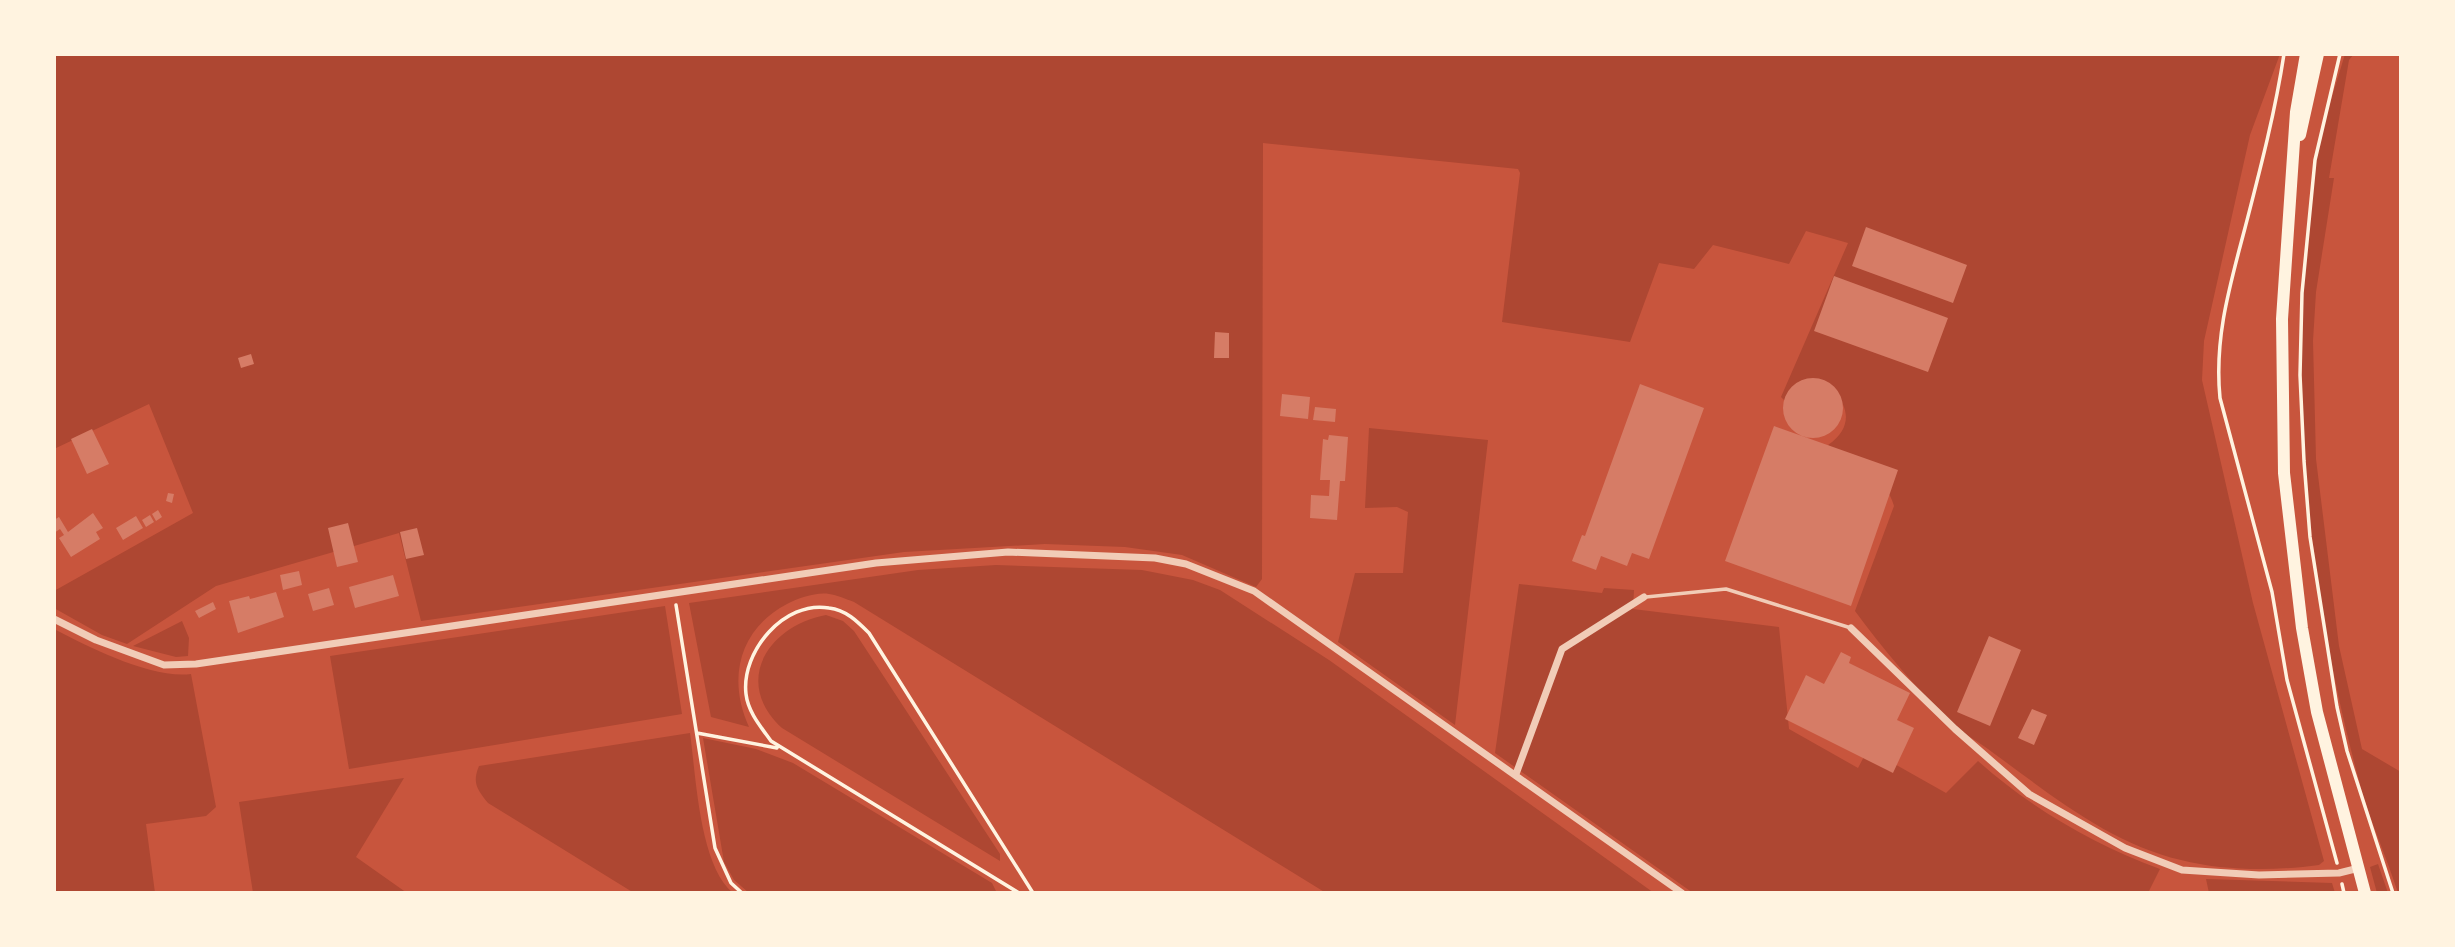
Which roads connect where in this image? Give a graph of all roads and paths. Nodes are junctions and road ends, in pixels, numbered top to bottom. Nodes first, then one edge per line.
1 (2306, 54) edge
2 (2318, 54) edge
3 (2340, 54) edge
4 (2294, 159) junction
5 (674, 593) junction
6 (1644, 597) joint
7 (54, 619) edge
8 (1851, 628) joint
9 (697, 733) junction
10 (780, 748) junction
11 (1516, 774) junction
12 (2359, 868) junction
13 (742, 893) edge
14 (1019, 893) edge
15 (1033, 893) edge
16 (1682, 893) edge
17 (2365, 893) edge
18 (2393, 893) edge

1 - 4 main road
2 - 4 main road
3 - 18 path
4 - 12 main road
5 - 7 street
5 - 9 path
5 - 11 street
6 - 8 lane
6 - 11 street
8 - 12 street
9 - 10 path
9 - 13 path
10 - 14 path
10 - 15 path
11 - 16 street
12 - 17 main road

